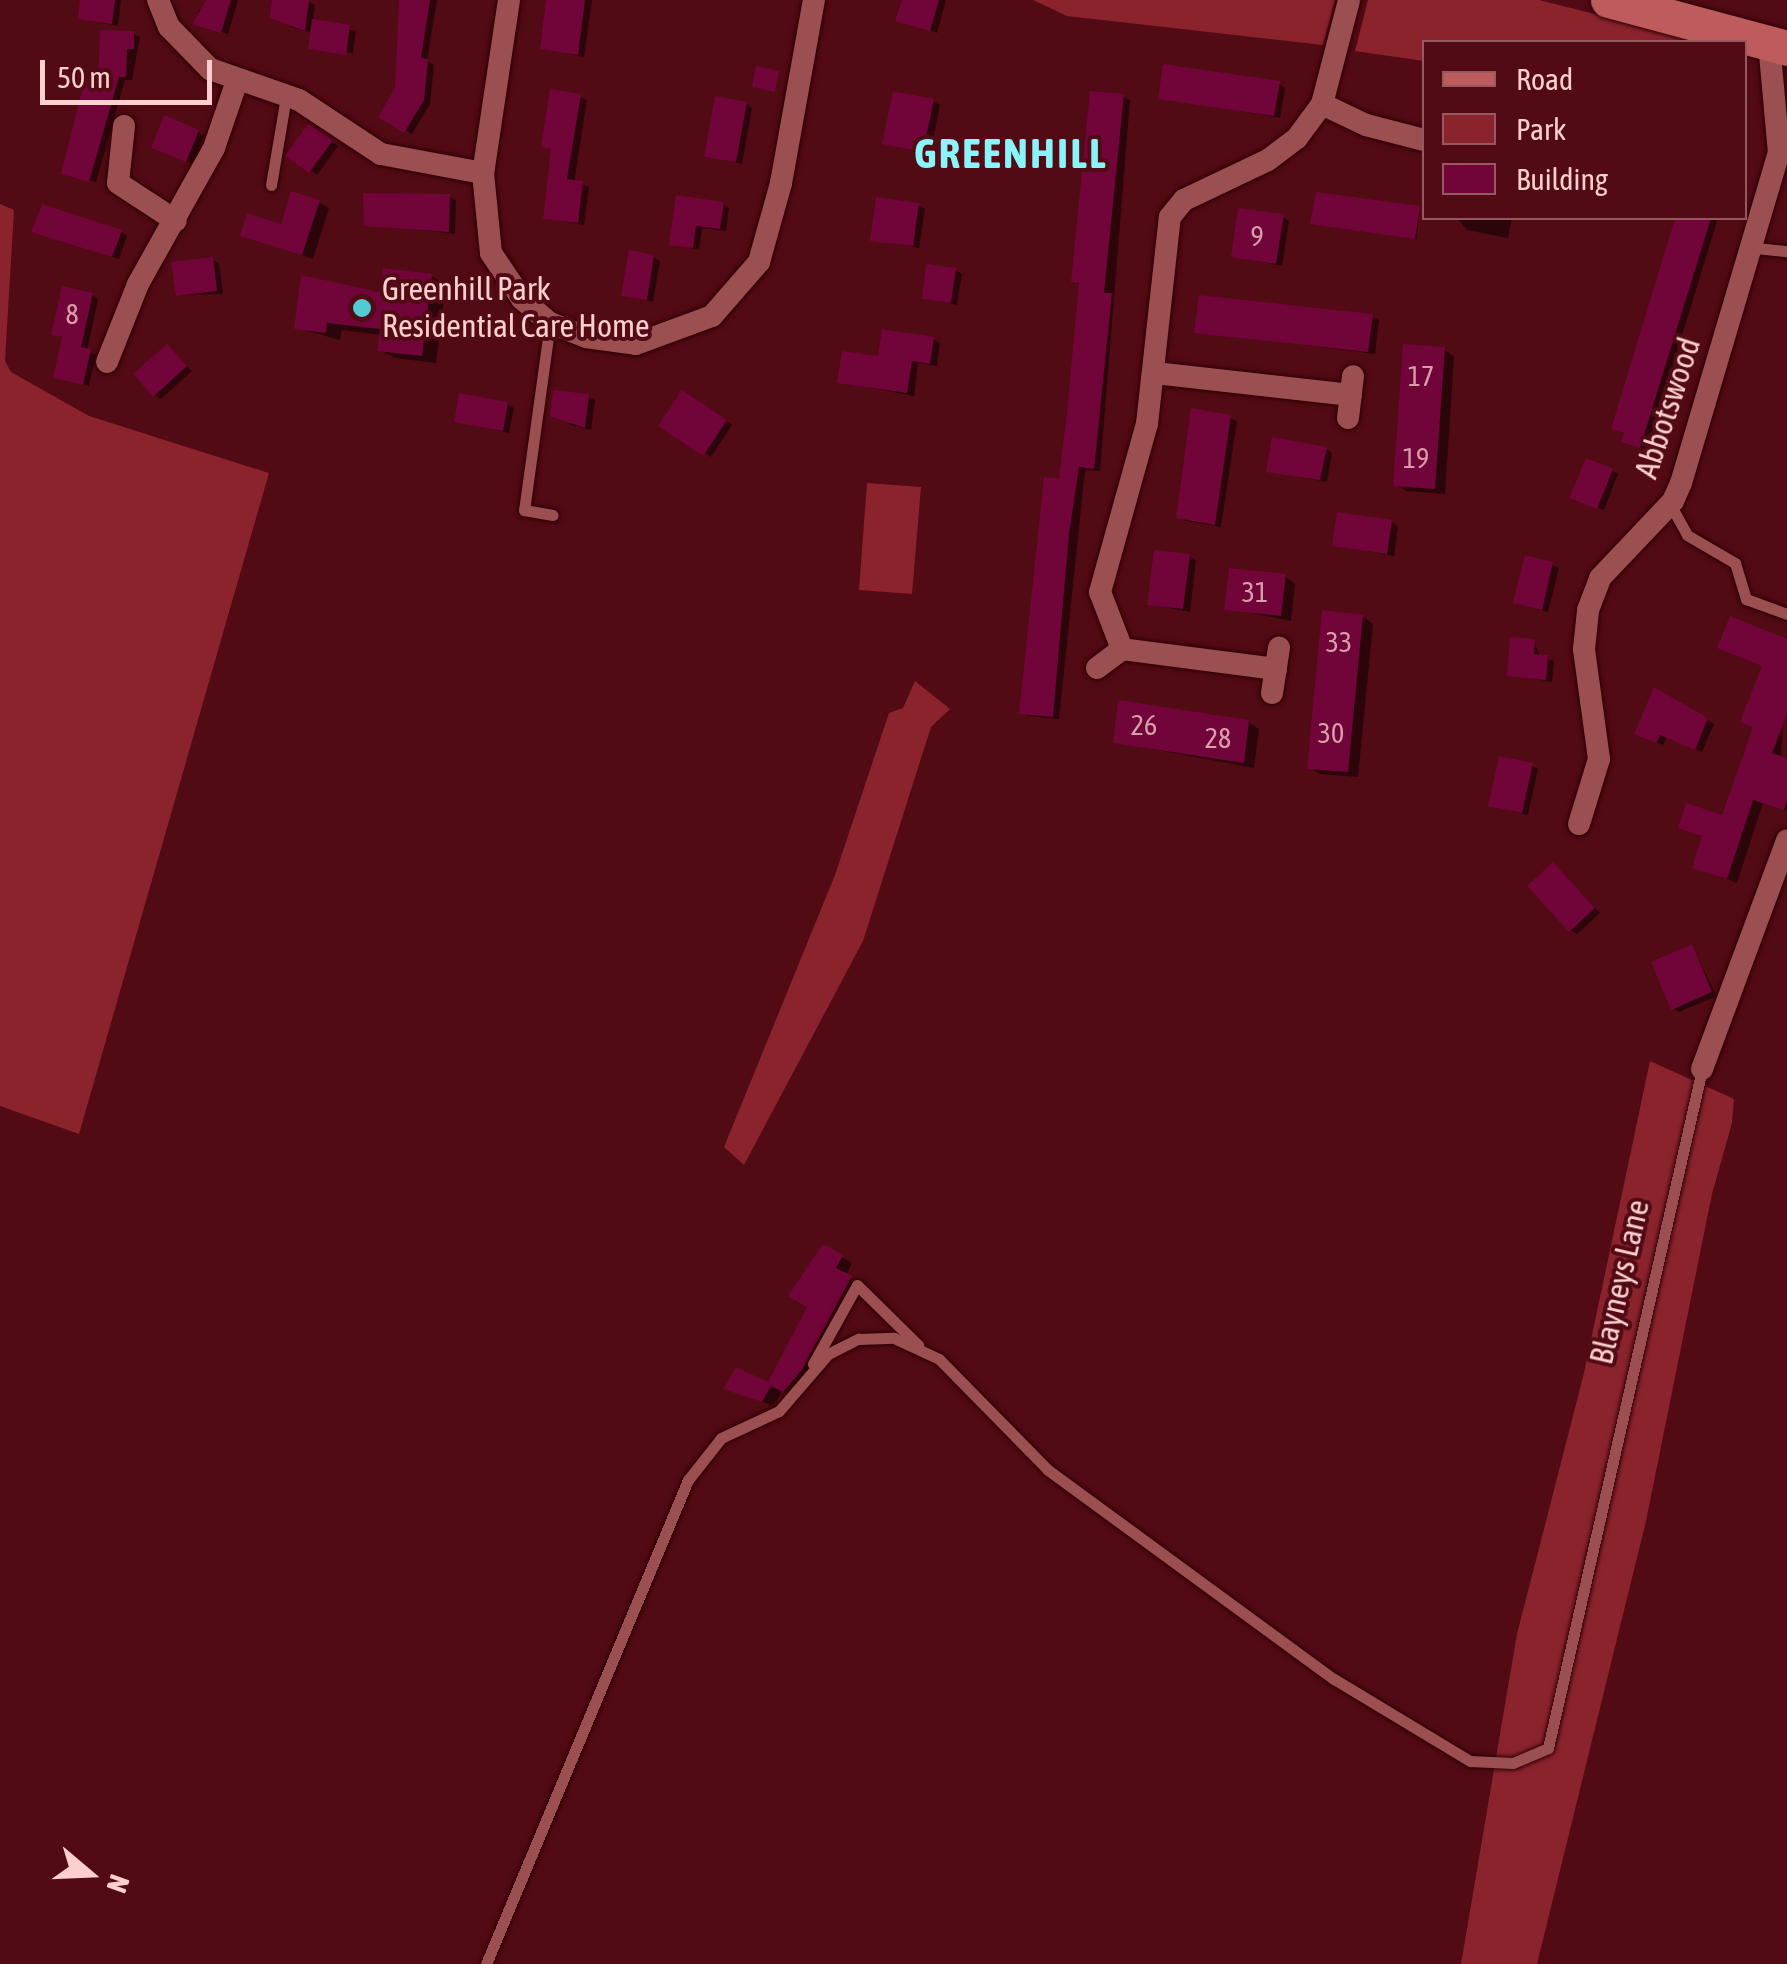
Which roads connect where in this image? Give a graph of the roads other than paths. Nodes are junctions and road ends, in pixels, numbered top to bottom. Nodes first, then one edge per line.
1 (158, 0) edge
2 (509, 0) edge
3 (814, 0) edge
4 (1349, 0) edge
5 (1611, 0) edge
6 (1778, 46) edge
7 (237, 81) junction
8 (286, 96) junction
9 (1322, 104) junction
10 (124, 126) dead end
11 (1422, 139) edge
12 (482, 174) junction
13 (270, 185) dead end
14 (176, 222) junction
15 (1756, 248) junction
16 (1787, 251) edge
17 (550, 323) junction
18 (107, 362) dead end
19 (1155, 373) junction
20 (1351, 396) dead end
21 (1670, 504) junction
22 (553, 515) dead end
23 (1787, 614) edge
24 (1122, 649) junction
25 (1097, 668) dead end
26 (1276, 670) dead end
27 (1579, 824) dead end
28 (1787, 840) edge
29 (1702, 1069) joint
30 (924, 1352) junction
31 (798, 1391) junction
32 (486, 1964) edge

1 - 7 street
2 - 12 street
3 - 17 street
4 - 9 street
5 - 6 main road
6 - 15 street, Abbotswood
7 - 8 street
7 - 14 street
8 - 12 street
8 - 13 lane
9 - 11 street
9 - 19 street
10 - 14 street
12 - 17 street
14 - 18 street
15 - 16 lane
15 - 21 street, Abbotswood
17 - 22 lane
19 - 20 street
19 - 24 street
21 - 23 lane
21 - 27 street, Abbotswood
24 - 25 street
24 - 26 street
28 - 29 street, Blayneys Lane
29 - 30 lane, Blayneys Lane
30 - 31 lane
30 - 31 lane
31 - 32 lane

